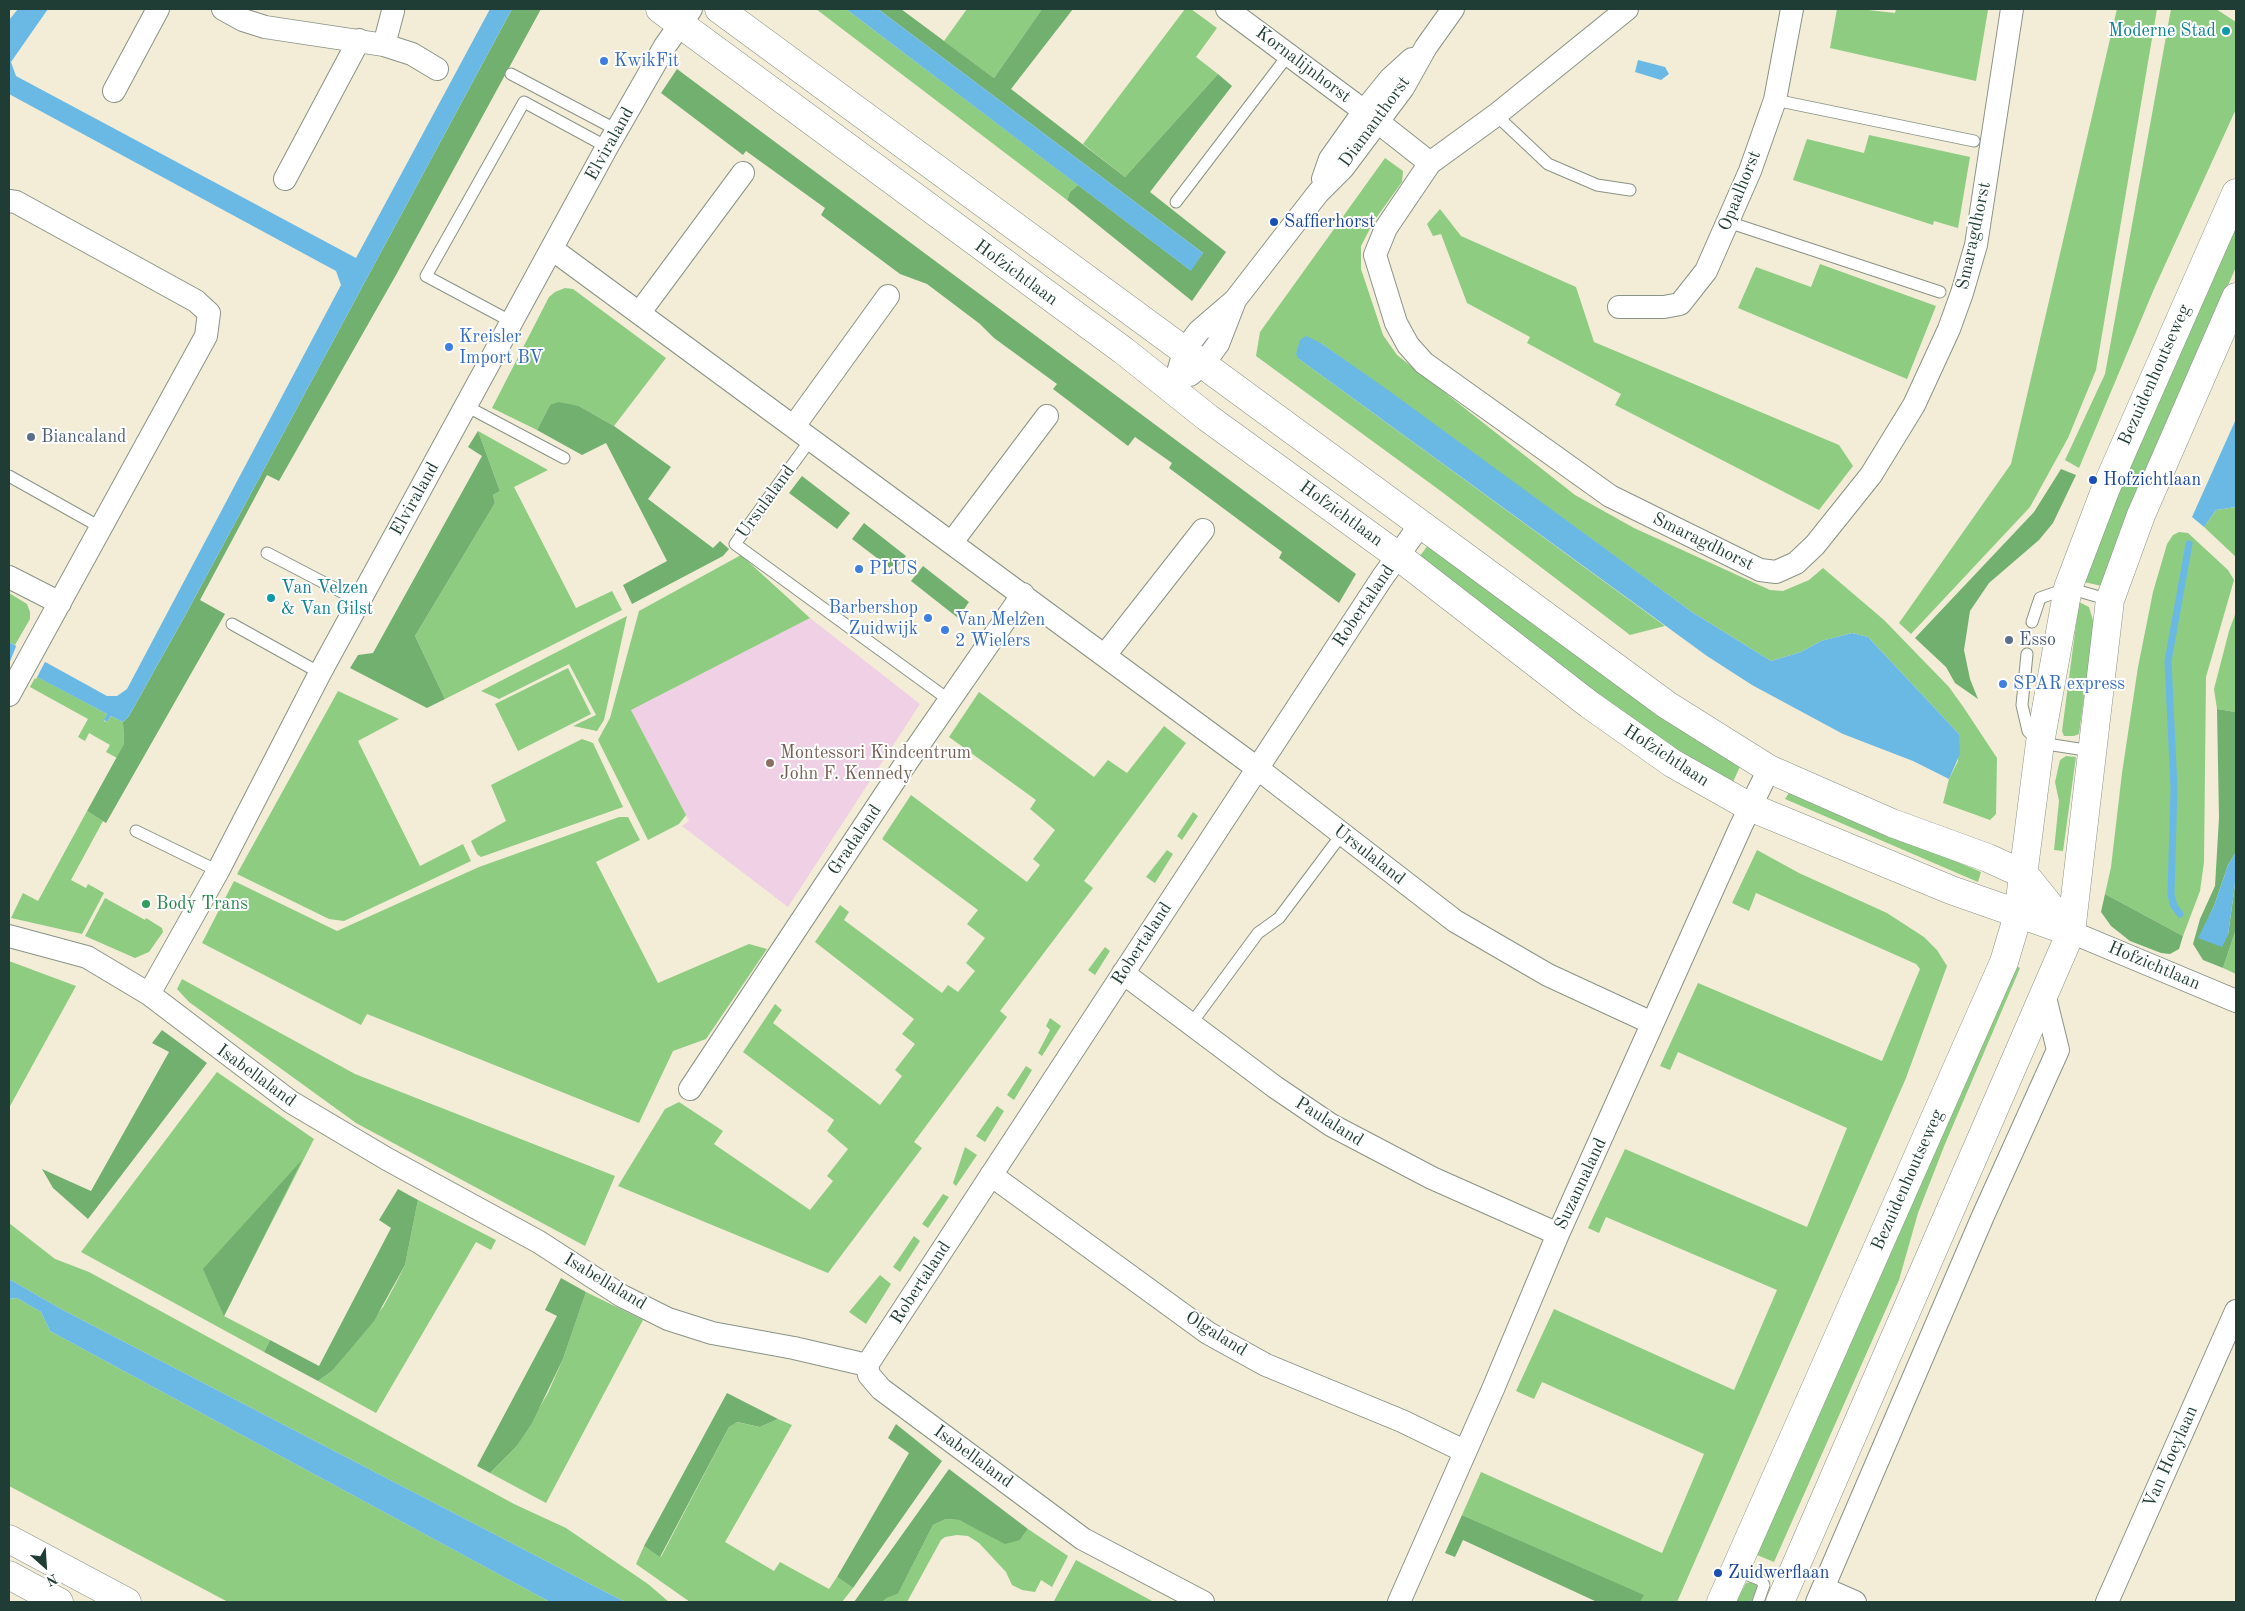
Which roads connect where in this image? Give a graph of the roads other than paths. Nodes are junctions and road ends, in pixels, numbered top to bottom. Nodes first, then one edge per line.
1 (158, 9) edge
2 (223, 9) edge
3 (719, 9) edge
4 (1227, 9) edge
5 (1454, 9) edge
6 (1627, 9) edge
7 (1792, 9) edge
8 (2012, 9) edge
9 (393, 11) dead end
10 (677, 14) edge
11 (359, 40) junction
12 (384, 45) junction
13 (1289, 54) junction
14 (437, 68) dead end
15 (511, 74) dead end
16 (114, 91) dead end
17 (1775, 100) junction
18 (1496, 115) junction
19 (1371, 116) junction
20 (612, 139) junction
21 (1974, 141) dead end
22 (1430, 163) junction
23 (743, 173) dead end
24 (285, 179) dead end
25 (1630, 190) dead end
26 (2236, 193) edge
27 (9, 201) edge
28 (1176, 202) dead end
29 (1728, 222) junction
30 (552, 248) junction
31 (1940, 292) dead end
32 (888, 296) dead end
33 (2236, 297) edge
34 (1619, 307) dead end
35 (640, 312) junction
36 (512, 322) junction
37 (1195, 356) junction
38 (1173, 389) junction
39 (466, 406) junction
40 (1047, 416) dead end
41 (802, 432) junction
42 (564, 458) dead end
43 (9, 476) edge
44 (1420, 525) junction
45 (100, 527) junction
46 (1203, 530) dead end
47 (952, 542) junction
48 (267, 553) dead end
49 (1398, 556) junction
50 (9, 577) edge
51 (2068, 588) junction
52 (1023, 594) junction
53 (2110, 600) junction
54 (359, 602) junction
55 (60, 603) junction
56 (2032, 622) dead end
57 (232, 624) dead end
58 (2027, 654) dead end
59 (1104, 655) junction
60 (320, 673) junction
61 (13, 687) edge
62 (949, 700) junction
63 (2040, 743) junction
64 (2093, 752) junction
65 (1257, 768) junction
66 (1769, 769) junction
67 (1750, 807) junction
68 (136, 831) dead end
69 (1342, 834) junction
70 (218, 871) junction
71 (2024, 875) junction
72 (2018, 915) junction
73 (2071, 932) junction
74 (9, 936) edge
75 (1123, 973) junction
76 (148, 994) junction
77 (2044, 994) junction
78 (2236, 1001) edge
79 (1652, 1022) junction
80 (1191, 1024) junction
81 (690, 1089) dead end
82 (991, 1175) junction
83 (1558, 1234) junction
84 (2236, 1311) edge
85 (867, 1365) junction
86 (1464, 1451) junction
87 (9, 1540) edge
88 (1735, 1570) junction
89 (9, 1575) edge
90 (1820, 1595) edge
91 (59, 1602) edge
92 (127, 1602) edge
93 (1203, 1602) edge
94 (1399, 1602) edge
95 (1721, 1602) edge
96 (1758, 1602) edge
97 (1780, 1602) edge
98 (1855, 1602) edge
99 (2107, 1602) edge

1 - 16 street
2 - 11 street
3 - 37 main road, Hofzichtlaan
4 - 13 street, Kornalijnhorst
5 - 19 street, Diamanthorst
6 - 18 street
7 - 17 street, Opaalhorst
8 - 22 street, Smaragdhorst
9 - 12 street
10 - 20 street, Elviraland
10 - 38 main road, Hofzichtlaan
11 - 12 street
11 - 24 street
12 - 14 street
13 - 19 street, Kornalijnhorst
13 - 28 lane
15 - 20 lane
17 - 21 lane
17 - 29 street, Opaalhorst
18 - 22 street
18 - 25 lane
19 - 22 street
19 - 37 street, Diamanthorst
20 - 30 street, Elviraland
20 - 36 lane
23 - 35 street
26 - 51 main road, Bezuidenhoutseweg
27 - 45 street
29 - 31 lane
29 - 34 street, Opaalhorst
30 - 35 street, Ursulaland
30 - 36 street, Elviraland
32 - 41 street, Ursulaland
33 - 53 main road
35 - 41 street, Ursulaland
36 - 39 street, Elviraland
37 - 38 street, Diamanthorst
37 - 44 main road, Hofzichtlaan
38 - 49 main road, Hofzichtlaan
39 - 42 lane
39 - 54 street, Elviraland
40 - 47 street
41 - 47 street, Ursulaland
41 - 62 lane, Ursulaland
43 - 45 lane
44 - 49 street, Robertaland
44 - 66 main road, Hofzichtlaan
45 - 55 street
46 - 59 street
47 - 52 street, Ursulaland
48 - 54 lane
49 - 65 street, Robertaland
49 - 67 main road, Hofzichtlaan
50 - 55 street
51 - 53 lane
51 - 56 lane
51 - 63 main road, Bezuidenhoutseweg
52 - 59 street, Ursulaland
52 - 62 street, Gradaland
53 - 64 main road
54 - 60 street, Elviraland
55 - 61 street
57 - 60 lane
58 - 63 lane
59 - 65 street, Ursulaland
60 - 70 street, Elviraland
62 - 81 street, Gradaland
63 - 64 lane
63 - 71 main road, Bezuidenhoutseweg
64 - 73 main road
65 - 69 street, Ursulaland
65 - 75 street, Robertaland
66 - 67 street, Suzannaland
66 - 71 main road, Hofzichtlaan
67 - 72 main road, Hofzichtlaan
67 - 79 street, Suzannaland
68 - 70 lane
69 - 79 street, Ursulaland
69 - 80 lane
70 - 76 street, Elviraland
71 - 72 main road, Bezuidenhoutseweg
71 - 73 main road, Hofzichtlaan
72 - 73 main road, Hofzichtlaan
72 - 88 main road, Bezuidenhoutseweg
73 - 77 main road
73 - 78 street, Hofzichtlaan
74 - 76 street, Isabellaland
75 - 80 street, Paulaland
75 - 82 street, Robertaland
76 - 85 street, Isabellaland
77 - 90 street
77 - 97 main road
79 - 83 street, Suzannaland
80 - 83 street, Paulaland
82 - 85 street, Robertaland
82 - 86 street, Olgaland
83 - 86 street, Suzannaland
84 - 99 street, Van Hoeylaan
85 - 93 street, Isabellaland
86 - 94 street, Suzannaland
87 - 92 main road
88 - 95 main road, Bezuidenhoutseweg
88 - 96 lane
89 - 91 main road
90 - 98 street

